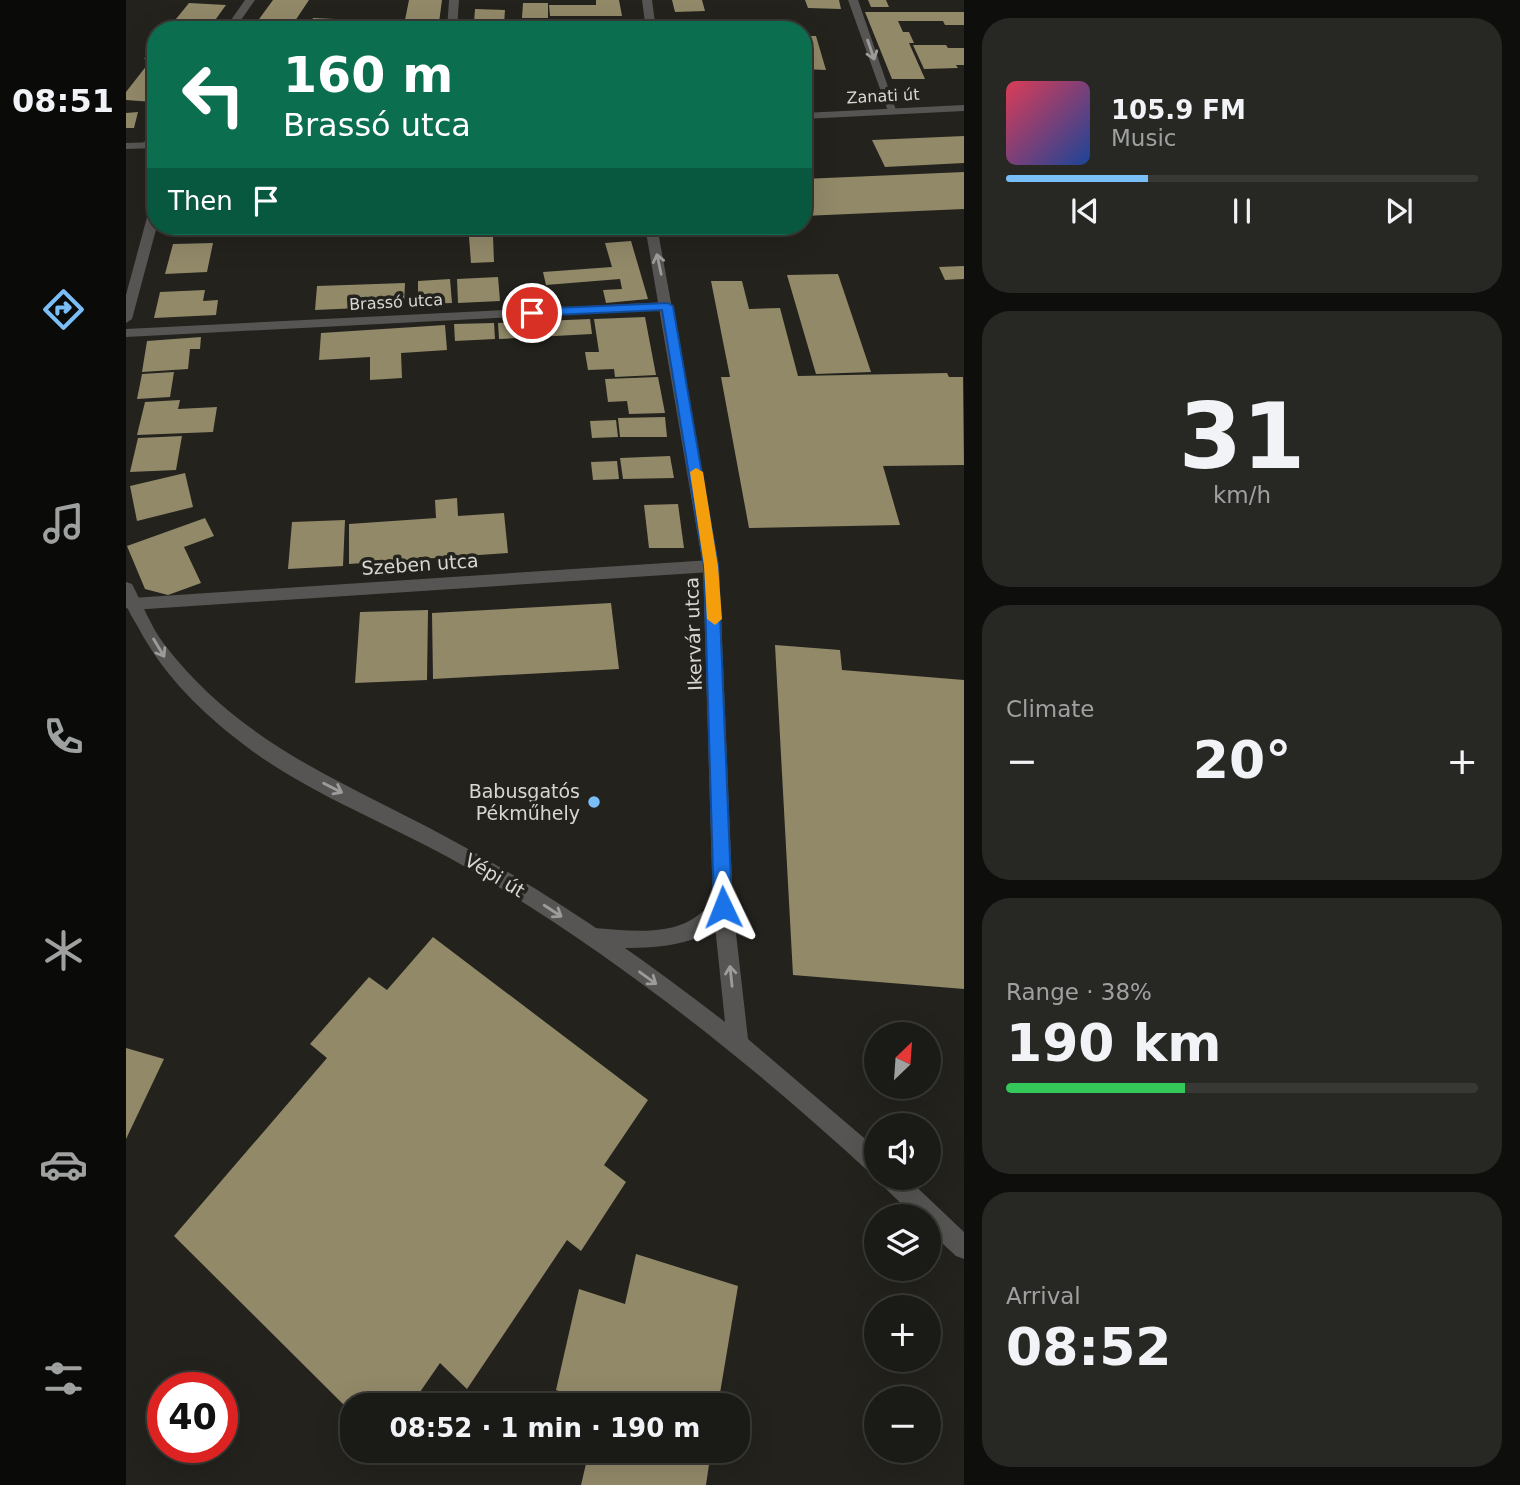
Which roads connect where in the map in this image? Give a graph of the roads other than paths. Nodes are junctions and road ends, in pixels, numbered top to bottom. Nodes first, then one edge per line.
1 (250, 0) edge
2 (454, 0) edge
3 (647, 0) edge
4 (853, 0) edge
5 (235, 21) edge
6 (453, 21) edge
7 (650, 21) edge
8 (964, 108) edge
9 (893, 111) junction
10 (812, 116) edge
11 (147, 145) edge
12 (126, 146) edge
13 (148, 235) edge
14 (653, 235) edge
15 (668, 306) junction
16 (126, 319) edge
17 (126, 333) edge
18 (711, 566) junction
19 (129, 596) edge
20 (723, 907) junction
21 (593, 937) junction
22 (738, 1044) junction
23 (864, 1153) edge
24 (904, 1190) edge
25 (964, 1248) edge

1 - 5 street
2 - 6 street
3 - 7 street
4 -> 9 street
8 - 9 street, Zanati út
9 - 10 street, Zanati út
11 - 12 street
13 - 16 street
15 -> 14 street, Ikervár utca
15 - 17 street, Brassó utca
15 - 18 street, Ikervár utca
18 - 19 street, Szeben utca
18 - 20 street, Ikervár utca
19 -> 21 street, Vépi út
20 - 21 street
22 -> 20 street, Ikervár utca
21 -> 22 street, Vépi út
22 - 23 street, Vépi út
24 - 25 street

